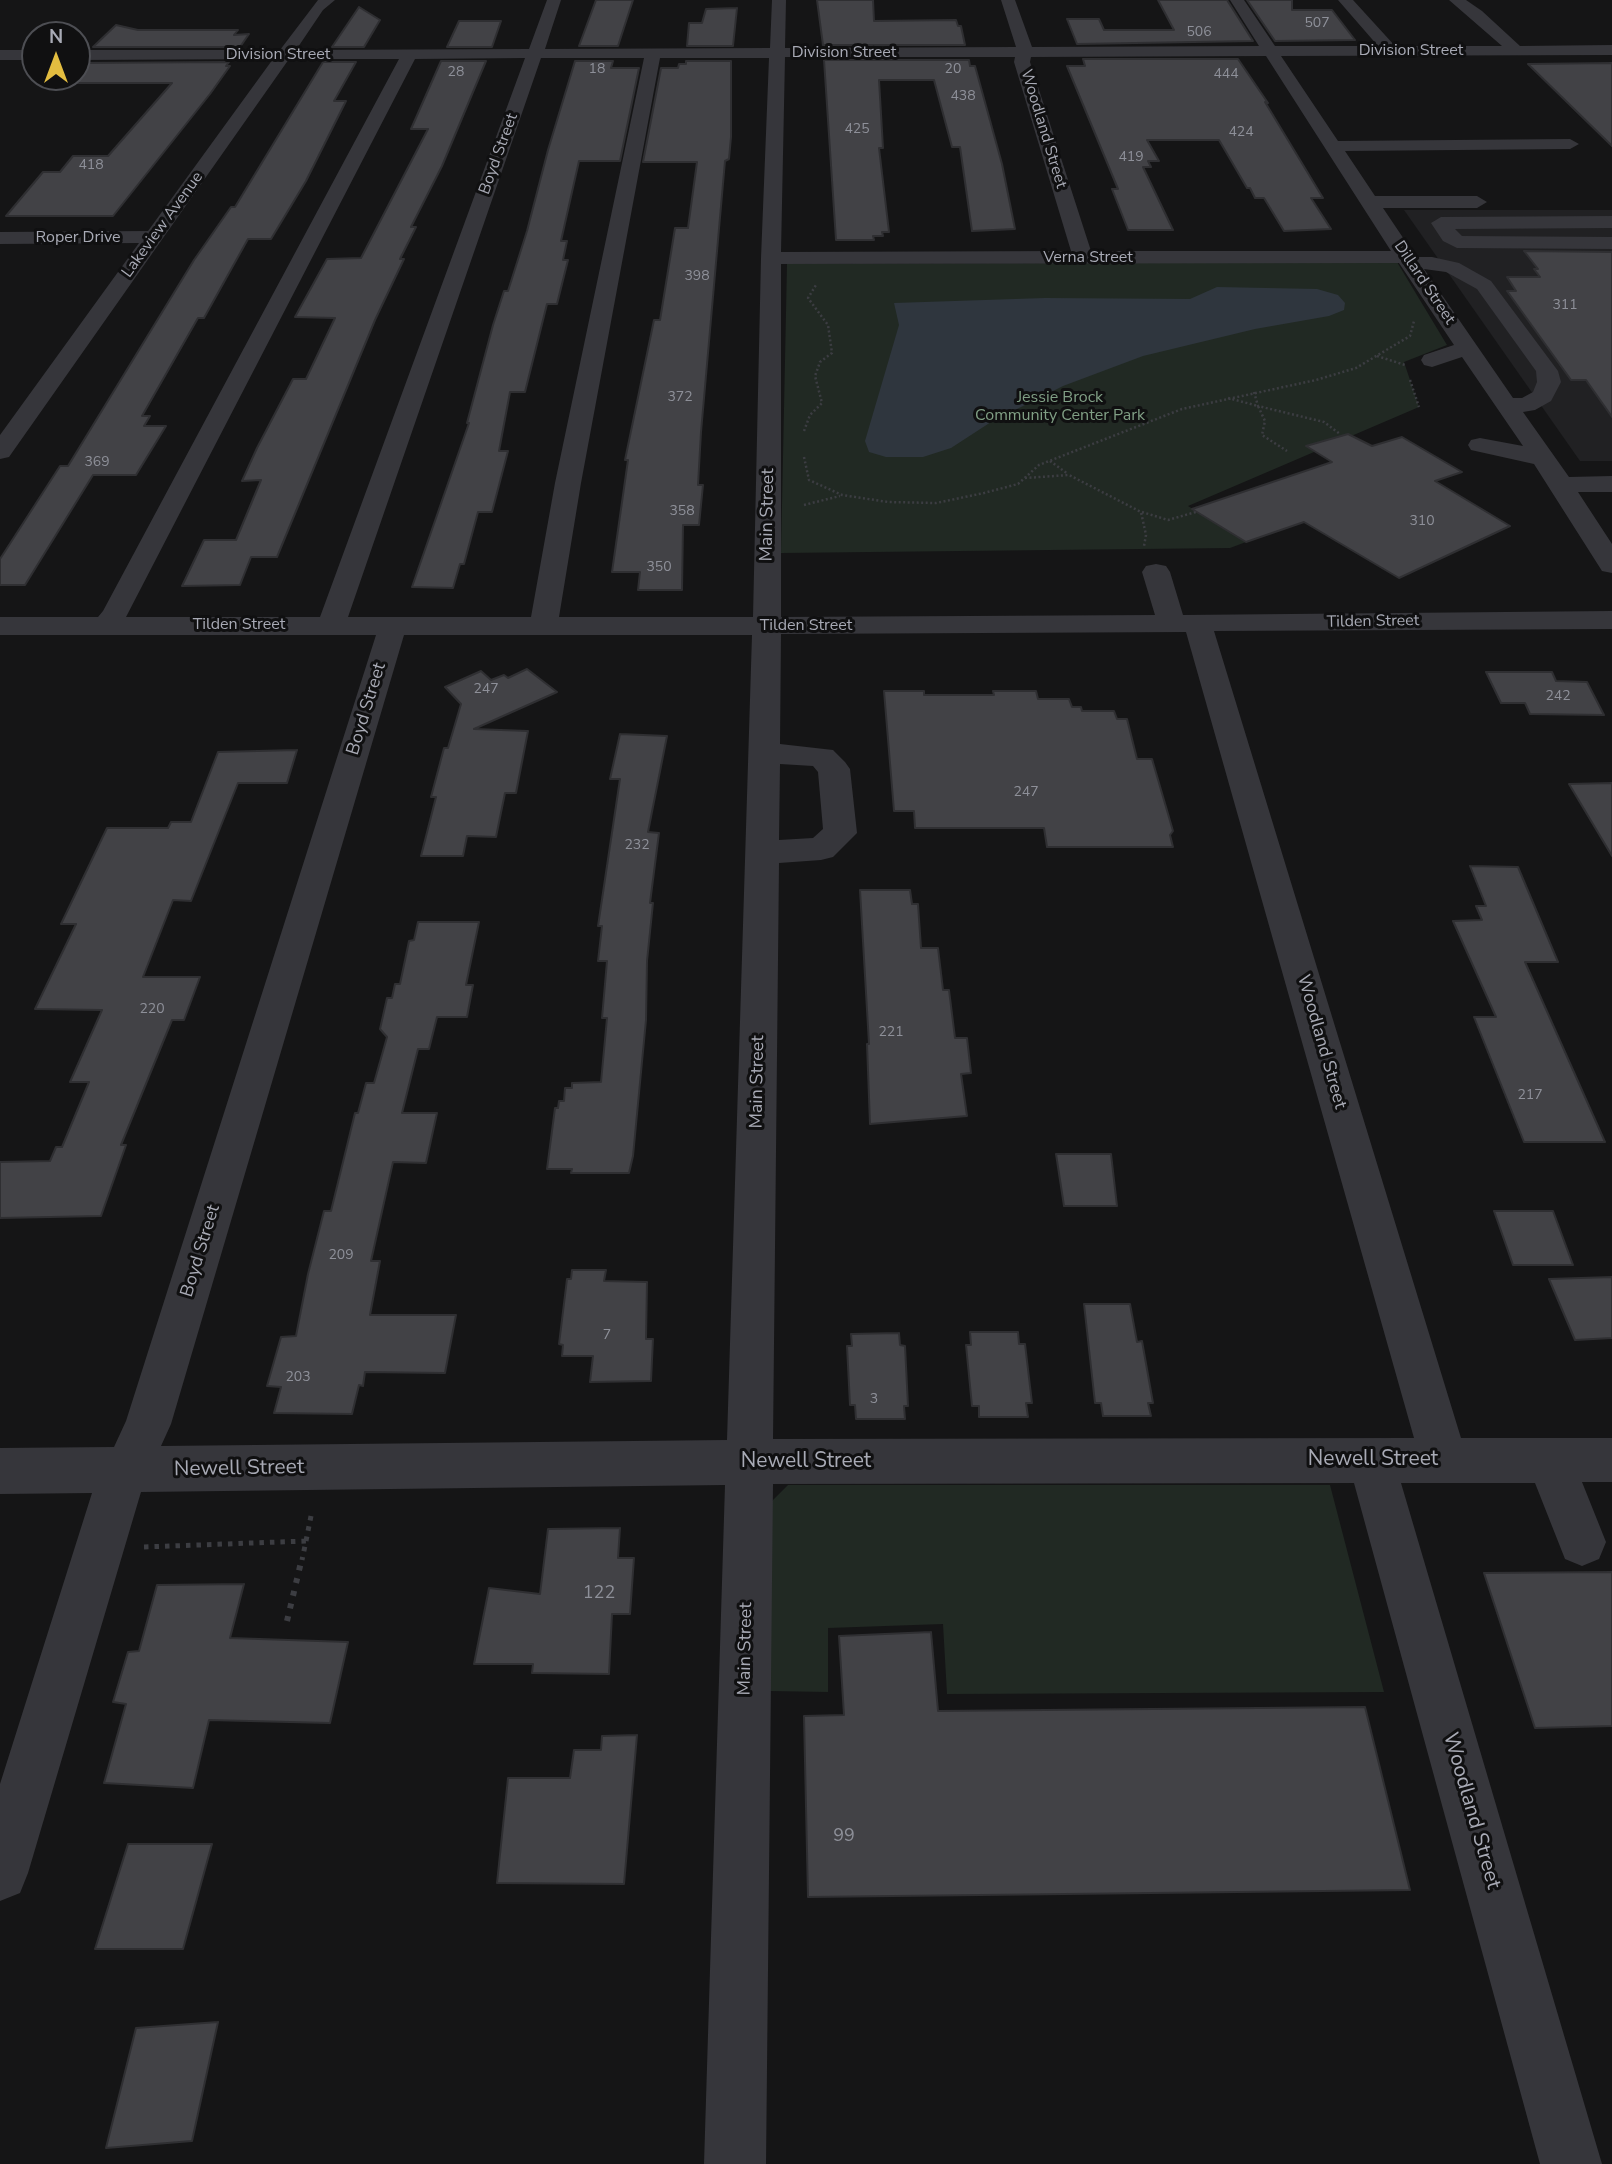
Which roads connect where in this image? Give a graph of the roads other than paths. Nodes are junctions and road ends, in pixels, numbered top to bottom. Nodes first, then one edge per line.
1 (554, 0) edge
2 (779, 0) edge
3 (1009, 0) edge
4 (1237, 0) edge
5 (1345, 0) edge
6 (1455, 0) edge
7 (318, 2) edge
8 (1516, 50) junction
9 (1612, 50) edge
10 (1272, 51) junction
11 (1391, 51) junction
12 (1023, 52) junction
13 (536, 53) junction
14 (653, 53) junction
15 (779, 53) junction
16 (409, 54) junction
17 (0, 55) edge
18 (21, 55) edge
19 (91, 55) edge
20 (285, 55) junction
21 (1570, 144) dead end
22 (1334, 146) junction
23 (1370, 202) junction
24 (1493, 202) dead end
25 (1612, 222) edge
26 (155, 237) junction
27 (0, 238) edge
28 (1612, 243) edge
29 (771, 258) junction
30 (1083, 258) junction
31 (1408, 260) junction
32 (1468, 348) junction
33 (1432, 360) dead end
34 (1507, 405) junction
35 (1480, 445) dead end
36 (0, 452) edge
37 (1542, 458) junction
38 (1612, 484) edge
39 (1566, 492) junction
40 (1612, 498) edge
41 (1150, 561) road end
42 (1612, 565) edge
43 (1612, 620) edge
44 (1185, 624) junction
45 (331, 625) junction
46 (393, 625) junction
47 (544, 625) junction
48 (0, 626) edge
49 (106, 626) junction
50 (767, 626) junction
51 (765, 753) junction
52 (763, 852) junction
53 (1371, 1459) junction
54 (1444, 1460) junction
55 (1550, 1460) junction
56 (1612, 1460) edge
57 (750, 1462) junction
58 (0, 1471) edge
59 (126, 1471) junction
60 (1582, 1542) dead end
61 (0, 1873) edge
62 (735, 2164) edge
63 (1571, 2164) edge

1 - 13 street, Boyd Street
2 - 15 street, Main Street
3 - 12 street, Woodland Street
4 - 10 street, Dillard Street
5 - 11 street
6 - 8 street
7 - 20 street, Lakeview Avenue
8 - 9 street, Division Street
8 - 11 street, Division Street
10 - 11 street, Division Street
10 - 12 street, Division Street
10 - 22 street, Dillard Street
12 - 15 street, Division Street
12 - 30 street, Woodland Street
13 - 14 street, Division Street
13 - 16 street, Division Street
13 - 45 street, Boyd Street
14 - 15 street, Division Street
14 - 47 street
15 - 29 street, Main Street
16 - 20 street, Division Street
16 - 49 street
17 - 18 street
19 - 20 street, Division Street
20 - 26 street, Lakeview Avenue
21 - 22 street
22 - 23 street, Dillard Street
23 - 24 street
23 - 31 street, Dillard Street
25 - 28 street
26 - 27 street, Roper Drive
26 - 36 street, Lakeview Avenue
29 - 30 street, Verna Street
29 - 50 street, Main Street
30 - 31 street, Verna Street
31 - 32 street, Dillard Street
31 - 34 street, Verna Street
32 - 33 street
32 - 34 street, Dillard Street
34 - 37 street, Dillard Street
35 - 37 street
37 - 39 street, Dillard Street
38 - 39 street
39 - 40 street
39 - 42 street, Dillard Street
41 - 44 street, Woodland Street
43 - 44 street, Tilden Street
44 - 50 street, Tilden Street
44 - 54 street, Woodland Street
45 - 46 street, Tilden Street
45 - 49 street, Tilden Street
46 - 47 street, Tilden Street
46 - 59 street, Boyd Street
47 - 50 street, Tilden Street
48 - 49 street, Tilden Street
50 - 51 street, Main Street
51 - 52 street, Main Street
51 - 52 street
52 - 57 street, Main Street
53 - 54 street, Newell Street
53 - 57 street, Newell Street
53 - 63 street, Woodland Street
54 - 55 street, Newell Street
55 - 56 street, Newell Street
55 - 60 street
57 - 59 street, Newell Street
57 - 62 street, Main Street
58 - 59 street, Newell Street
59 - 61 street, Boyd Street

